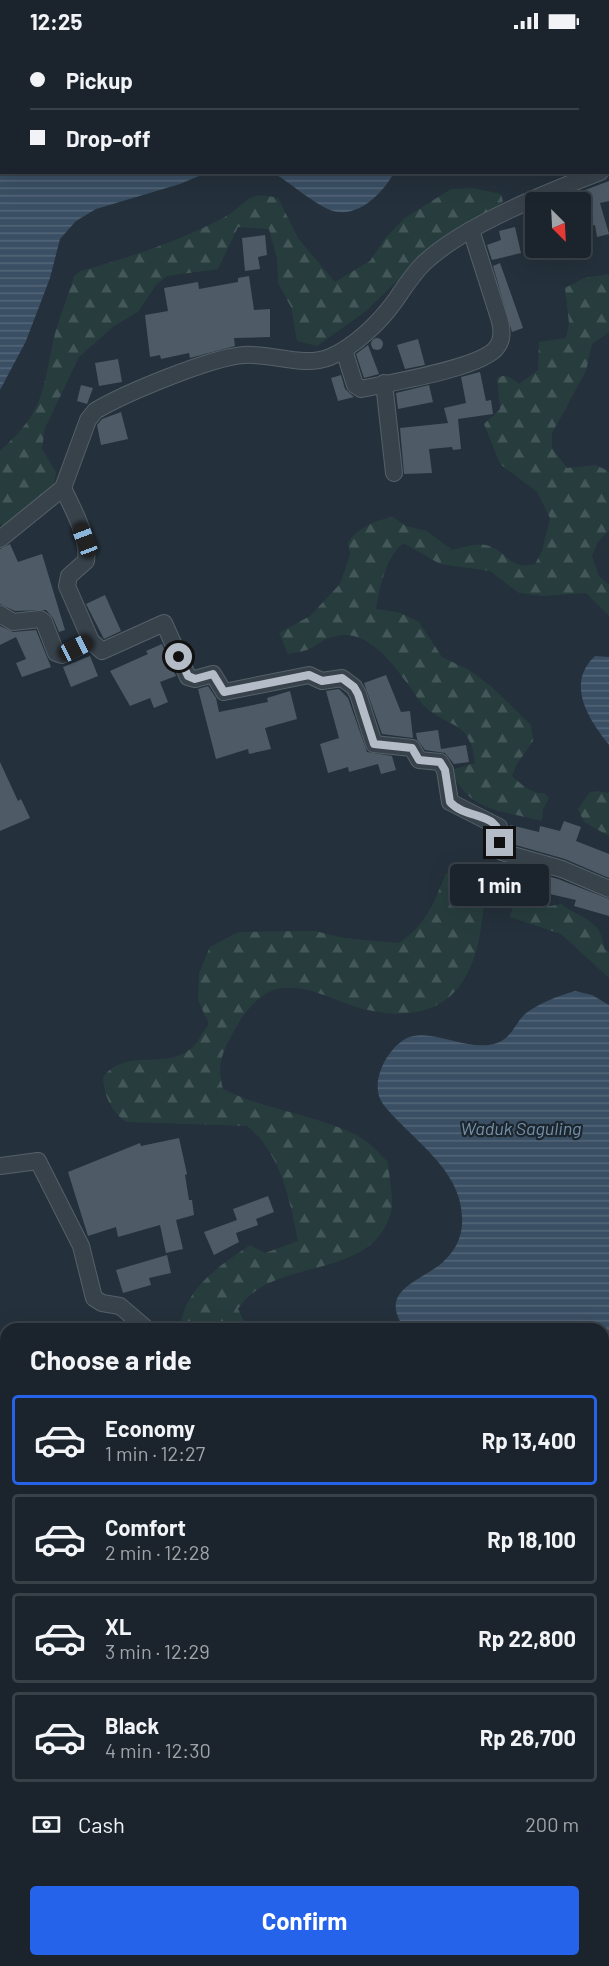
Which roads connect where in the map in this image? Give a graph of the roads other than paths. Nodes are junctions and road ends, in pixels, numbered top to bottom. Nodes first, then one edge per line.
1 (595, 174) edge
2 (471, 230) junction
3 (344, 350) junction
4 (384, 383) junction
5 (394, 473) dead end
6 (63, 488) junction
7 (0, 539) edge
8 (0, 614) edge
9 (91, 641) junction
10 (609, 889) edge
11 (0, 1166) edge
12 (140, 1323) edge

1 - 2 street
2 - 3 street
2 - 4 street
3 - 4 street
3 - 6 street
4 - 5 street
6 - 7 street
6 - 9 street
8 - 9 street
9 - 10 street
11 - 12 street

